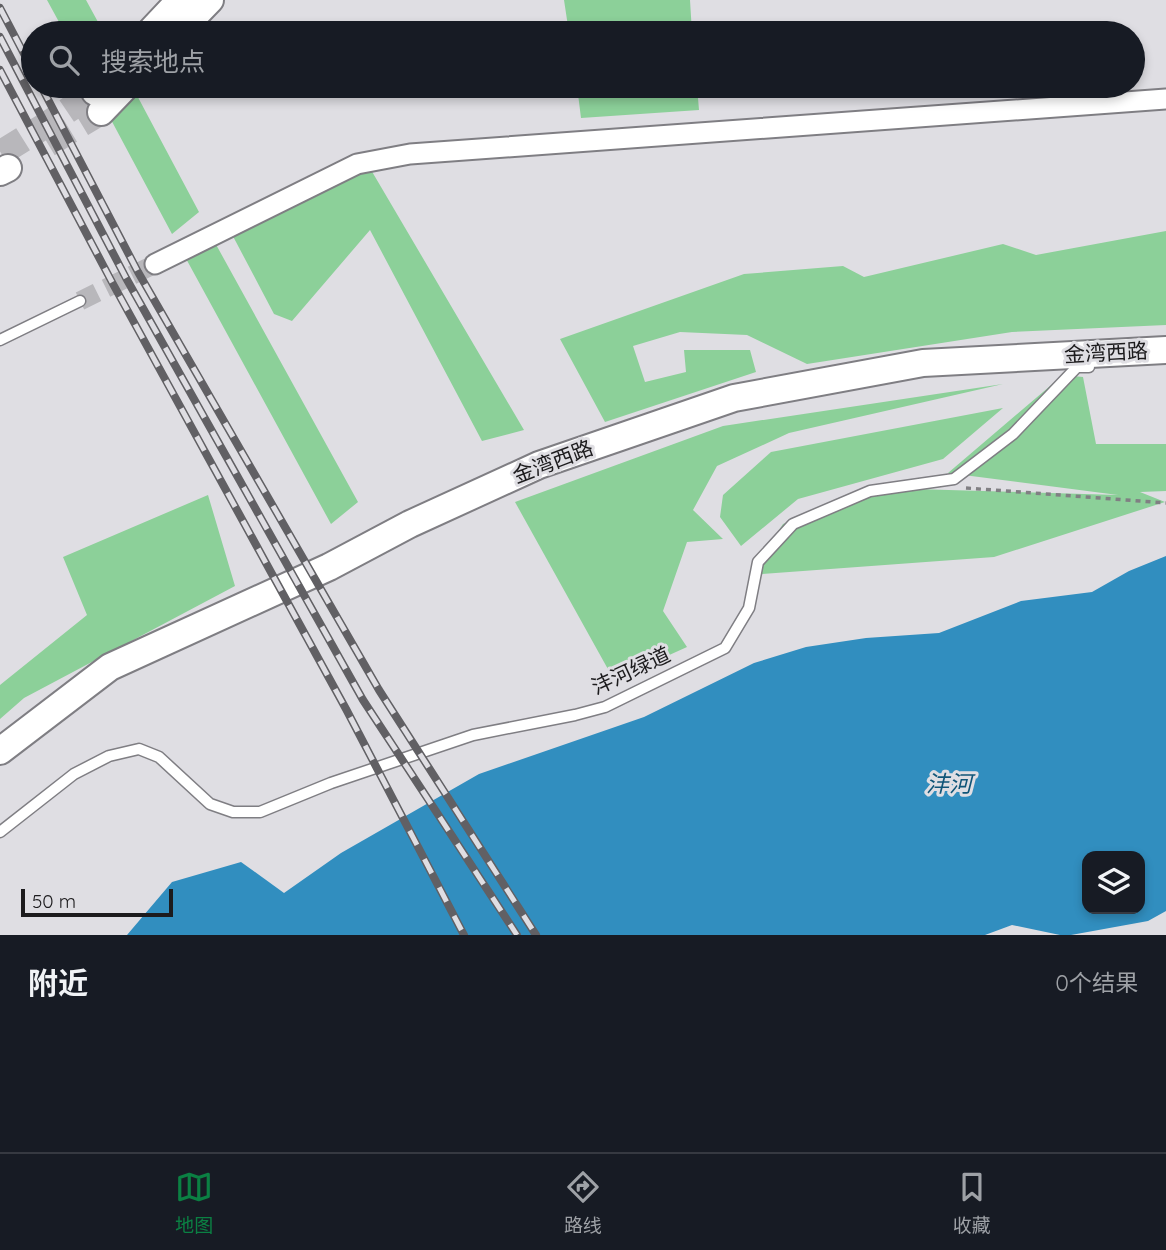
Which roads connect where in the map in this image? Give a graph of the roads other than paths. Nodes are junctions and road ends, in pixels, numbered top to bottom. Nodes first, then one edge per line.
1 (180, 0) edge
2 (210, 0) edge
3 (160, 21) edge
4 (190, 21) edge
5 (1166, 99) edge
6 (155, 264) tunnel mouth
7 (80, 301) tunnel mouth
8 (0, 340) edge
9 (1166, 350) edge
10 (1102, 366) dead end
11 (0, 751) edge
12 (0, 832) edge

1 - 3 street
2 - 4 street
5 - 6 street
7 - 8 lane
9 - 11 street, 金湾西路
10 - 12 lane, 沣河绿道

